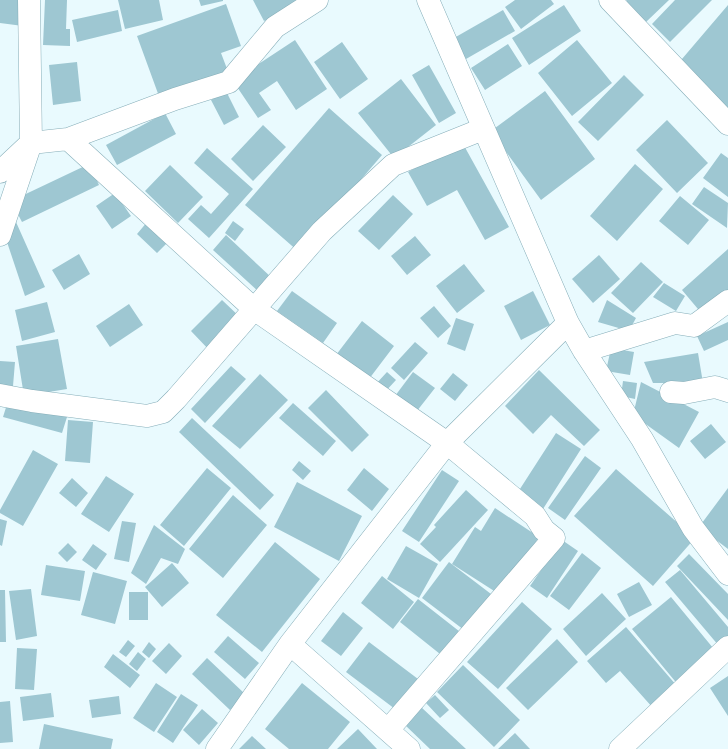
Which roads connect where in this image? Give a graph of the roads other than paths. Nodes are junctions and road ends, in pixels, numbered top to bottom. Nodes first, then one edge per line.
1 (29, 0) edge
2 (317, 0) edge
3 (428, 0) edge
4 (610, 0) edge
5 (728, 124) edge
6 (483, 129) junction
7 (68, 139) junction
8 (31, 143) junction
9 (0, 172) edge
10 (0, 235) edge
11 (728, 301) edge
12 (254, 309) junction
13 (568, 323) junction
14 (584, 351) junction
15 (728, 391) edge
16 (671, 392) dead end
17 (0, 394) edge
18 (447, 443) junction
19 (728, 574) edge
20 (290, 644) junction
21 (728, 647) edge
22 (388, 730) junction
23 (217, 749) edge
24 (409, 749) edge
25 (620, 749) edge

1 - 8 street
2 - 7 street
3 - 6 street
4 - 5 street
6 - 12 street
6 - 13 street
7 - 8 street
7 - 12 street
8 - 9 street
8 - 10 street
11 - 14 street
12 - 17 street
12 - 18 street
13 - 14 street
13 - 18 street
14 - 19 street
15 - 16 street
18 - 20 street
18 - 22 street
20 - 22 street
20 - 23 street
21 - 25 street
22 - 24 street

